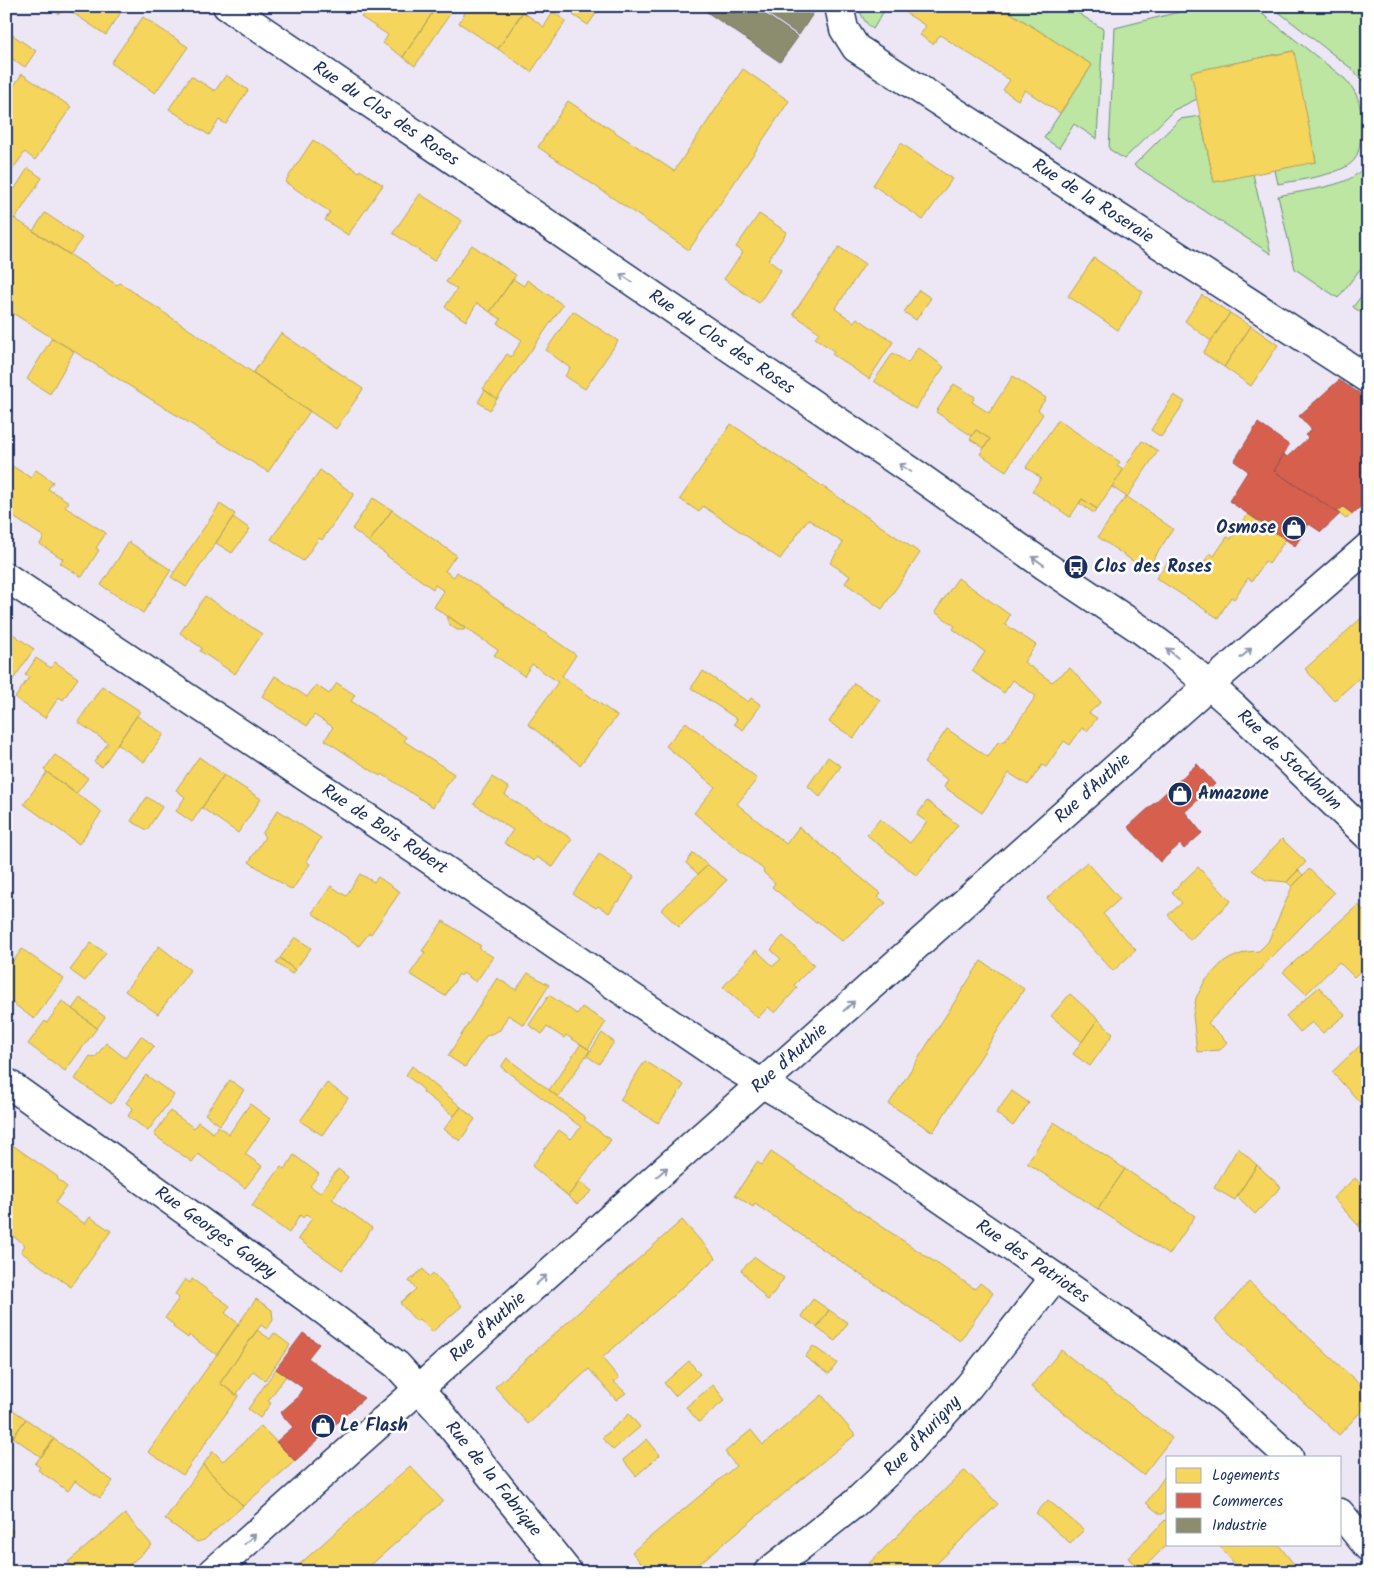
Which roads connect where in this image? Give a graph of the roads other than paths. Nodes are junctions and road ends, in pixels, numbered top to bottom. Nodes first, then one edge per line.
1 (226, 6) edge
2 (839, 6) edge
3 (1368, 379) edge
4 (1368, 547) edge
5 (6, 577) edge
6 (1209, 685) junction
7 (1368, 836) edge
8 (6, 1082) edge
9 (762, 1083) junction
10 (1055, 1277) junction
11 (419, 1388) junction
12 (1288, 1456) edge
13 (1342, 1515) edge
14 (1368, 1547) edge
15 (213, 1572) edge
16 (568, 1572) edge
17 (768, 1572) edge

6 -> 1 street, Rue du Clos des Roses
2 - 3 street, Rue de la Roseraie
6 -> 4 street, Rue d'Authie
5 - 9 street, Rue de Bois Robert
6 - 7 street, Rue de Stockholm
9 -> 6 street, Rue d'Authie
8 - 11 street, Rue Georges Goupy
9 - 10 street, Rue des Patriotes
11 -> 9 street, Rue d'Authie
10 - 12 street, Rue des Patriotes
10 - 17 street, Rue d'Aurigny
15 -> 11 street, Rue d'Authie
11 - 16 street, Rue de la Fabrique
13 - 14 street

